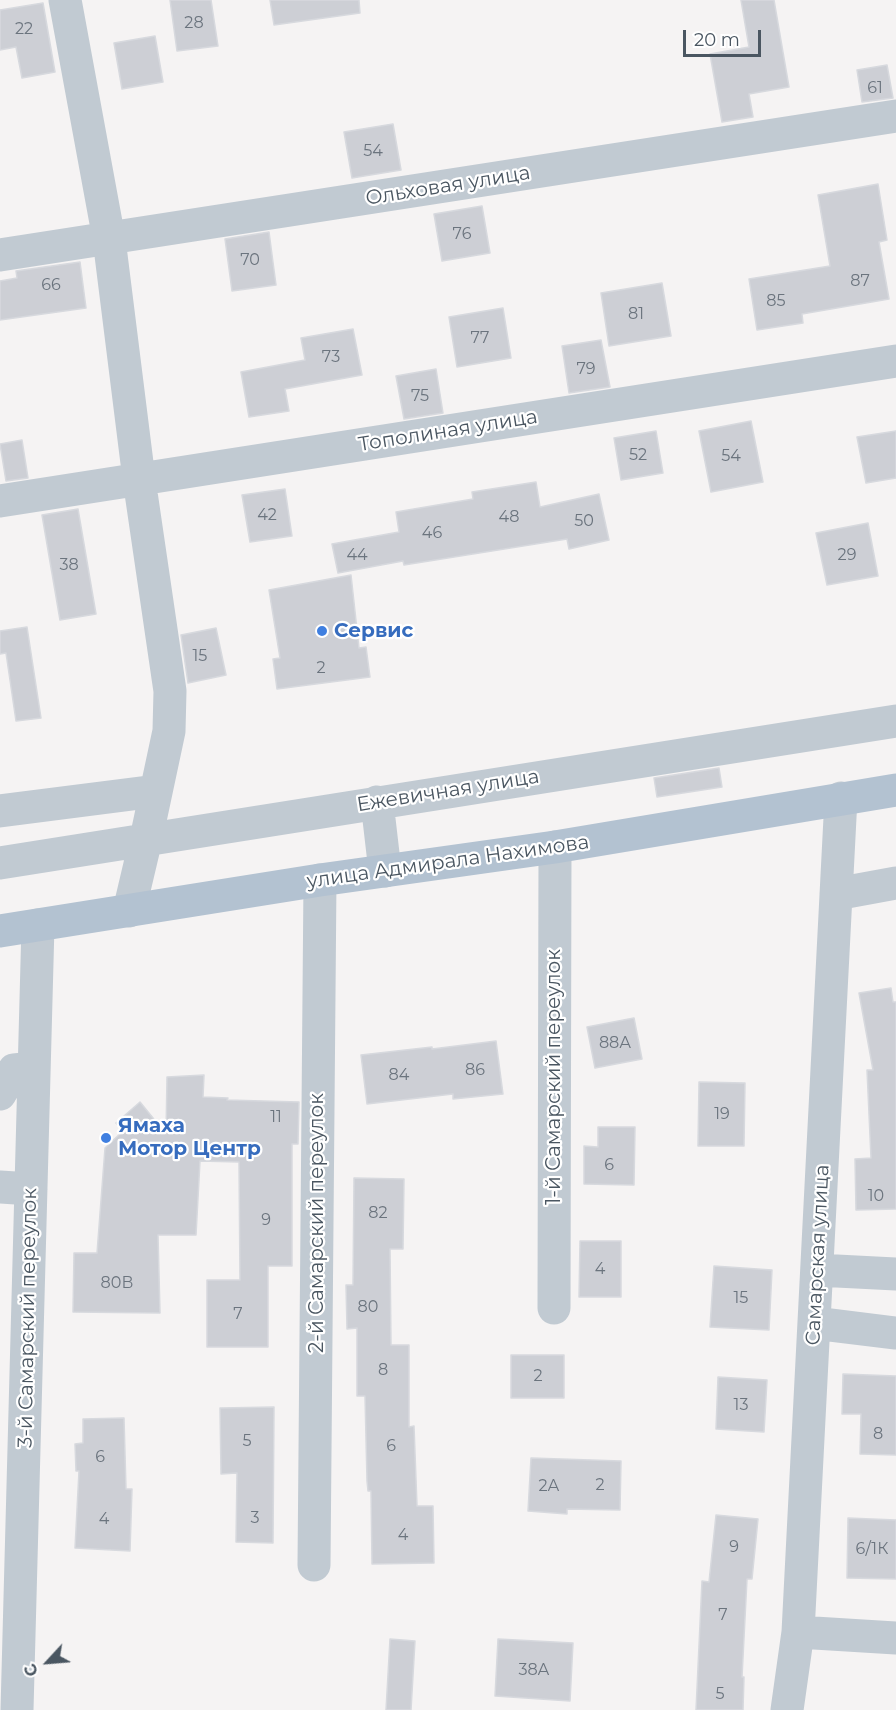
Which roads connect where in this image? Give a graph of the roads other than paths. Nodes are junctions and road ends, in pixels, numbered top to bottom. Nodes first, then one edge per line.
1 (65, 0) edge
2 (896, 116) edge
3 (109, 239) junction
4 (0, 255) edge
5 (896, 361) edge
6 (140, 479) junction
7 (0, 501) edge
8 (896, 721) edge
9 (896, 790) edge
10 (156, 791) junction
11 (841, 798) junction
12 (377, 802) junction
13 (0, 811) edge
14 (146, 839) junction
15 (555, 847) junction
16 (0, 863) edge
17 (385, 871) junction
18 (320, 880) junction
19 (896, 883) edge
20 (836, 894) junction
21 (129, 911) junction
22 (38, 925) junction
23 (0, 931) edge
24 (12, 1076) edge
25 (16, 1188) edge
26 (817, 1270) junction
27 (896, 1274) edge
28 (554, 1308) dead end
29 (814, 1323) junction
30 (896, 1333) edge
31 (12, 1468) edge
32 (314, 1565) dead end
33 (798, 1632) junction
34 (896, 1638) edge
35 (17, 1710) edge
36 (788, 1710) edge

1 - 3 street
2 - 3 street, Ольховая улица
3 - 4 street, Ольховая улица
3 - 6 street
5 - 6 street, Тополиная улица
6 - 7 street, Тополиная улица
6 - 10 street
8 - 12 street, Ежевичная улица
9 - 11 main road, улица Адмирала Нахимова
10 - 13 street
10 - 14 street
11 - 15 main road, улица Адмирала Нахимова
11 - 20 street, Самарская улица
12 - 14 street, Ежевичная улица
12 - 17 street
14 - 16 street, Ежевичная улица
14 - 21 street
15 - 17 main road, улица Адмирала Нахимова
15 - 28 street, 1-й Самарский переулок
17 - 18 main road, улица Адмирала Нахимова
18 - 21 main road, улица Адмирала Нахимова
18 - 32 street, 2-й Самарский переулок
19 - 20 street
20 - 26 street, Самарская улица
21 - 22 main road, улица Адмирала Нахимова
22 - 23 main road, улица Адмирала Нахимова
22 - 24 street, 3-й Самарский переулок
24 - 25 street, 3-й Самарский переулок
25 - 31 street, 3-й Самарский переулок
26 - 27 street
26 - 29 street, Самарская улица
29 - 30 street
29 - 33 street, Самарская улица
31 - 35 street, 3-й Самарский переулок
33 - 34 street
33 - 36 street, Самарская улица

